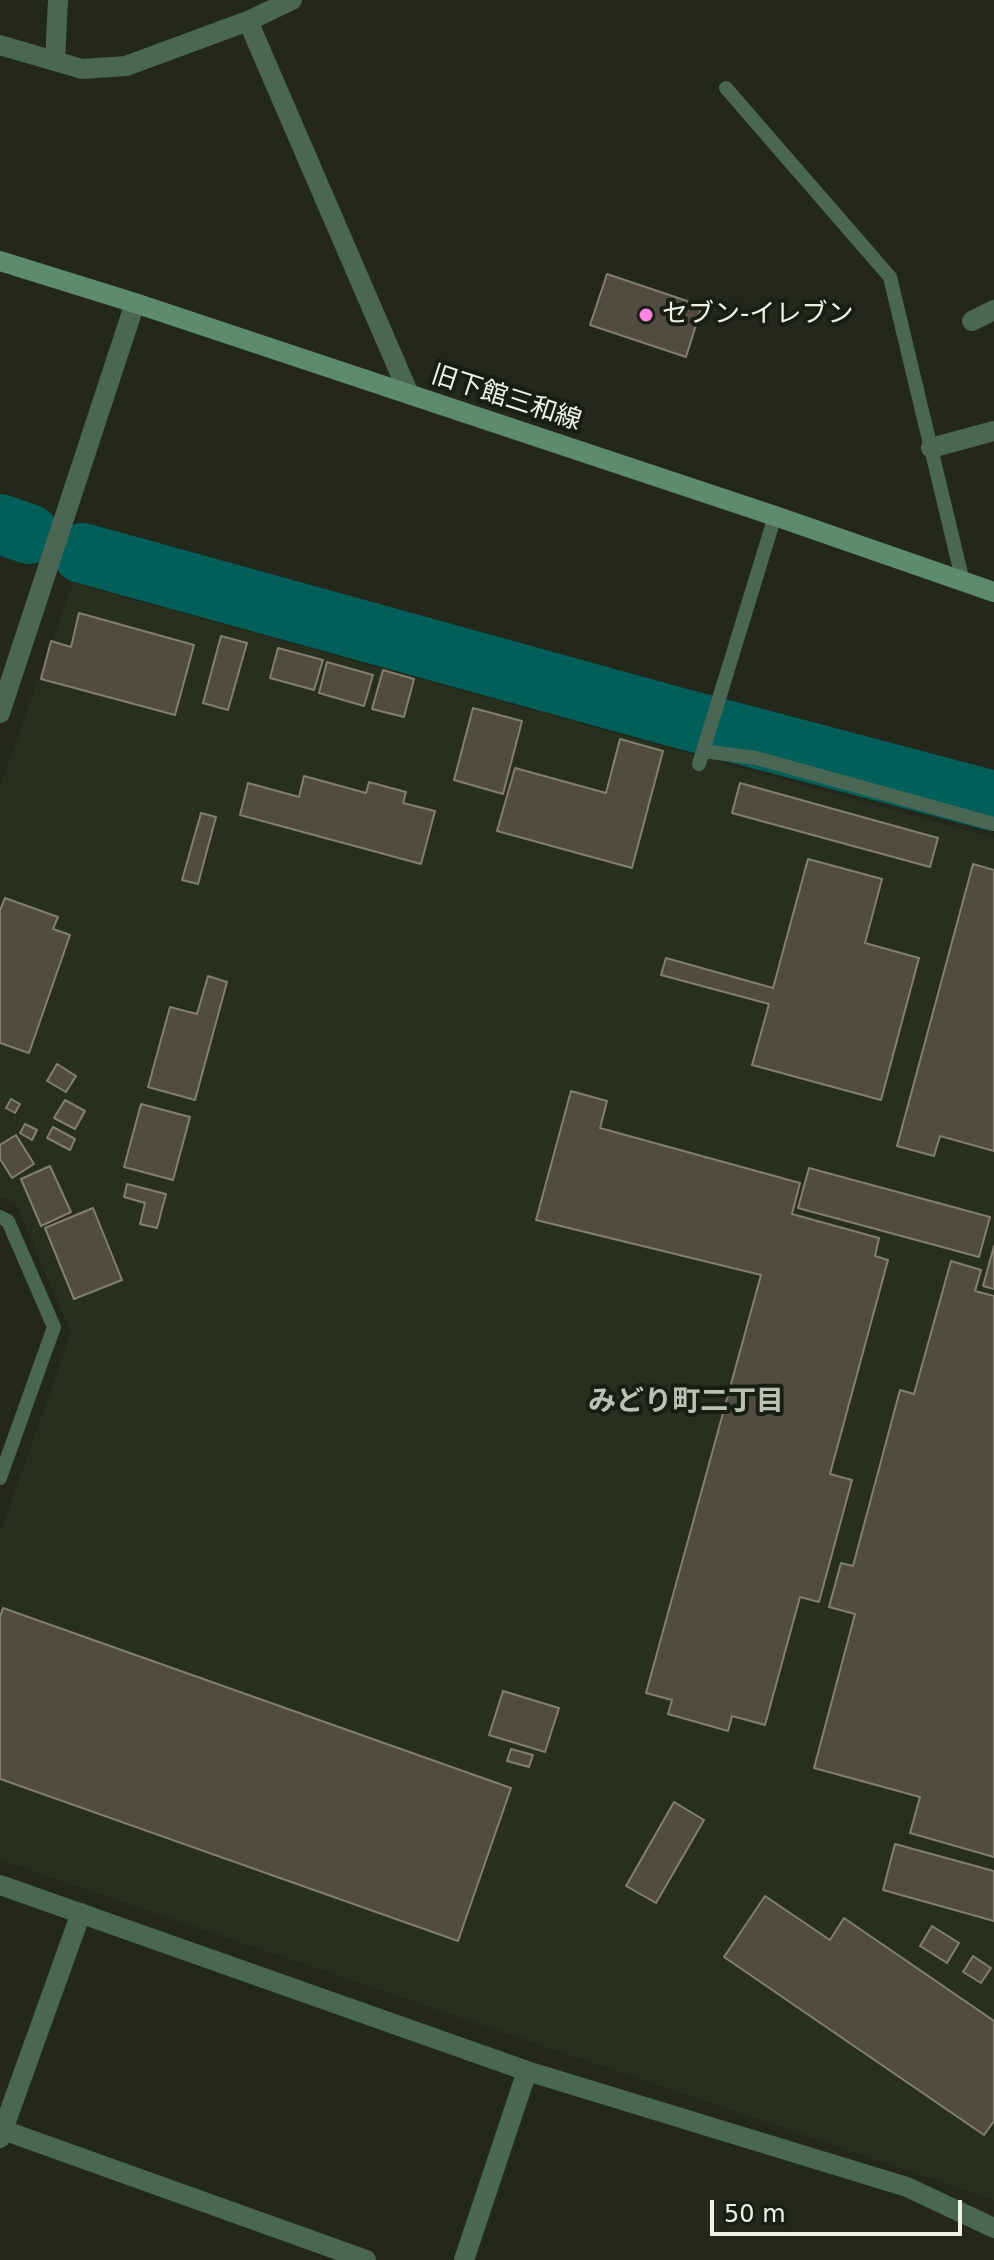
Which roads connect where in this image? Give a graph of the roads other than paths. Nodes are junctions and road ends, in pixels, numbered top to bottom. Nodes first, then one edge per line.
1 (58, 0) edge
2 (292, 0) edge
3 (248, 21) junction
4 (0, 45) edge
5 (55, 61) junction
6 (726, 88) dead end
7 (0, 261) edge
8 (135, 303) junction
9 (994, 310) edge
10 (972, 321) dead end
11 (409, 394) junction
12 (994, 431) edge
13 (931, 448) junction
14 (775, 516) junction
15 (963, 582) junction
16 (994, 592) edge
17 (5, 689) edge
18 (0, 713) edge
19 (994, 824) edge
20 (0, 1217) edge
21 (0, 1478) edge
22 (0, 1885) edge
23 (81, 1913) junction
24 (527, 2071) junction
25 (1, 2132) edge
26 (994, 2228) edge
27 (366, 2260) edge
28 (464, 2260) edge

1 - 5 street
2 - 3 street
3 - 5 street
3 - 11 street
4 - 5 street
6 - 13 lane
7 - 8 street, 旧下館三和線
8 - 11 street, 旧下館三和線
8 - 17 street
9 - 10 street
11 - 14 street, 旧下館三和線
12 - 13 street
13 - 15 lane
14 - 15 street, 旧下館三和線
14 - 19 lane
15 - 16 street, 旧下館三和線
17 - 18 street
20 - 21 lane
22 - 23 street
23 - 24 street
23 - 25 street
24 - 26 street
24 - 28 street
25 - 27 street

